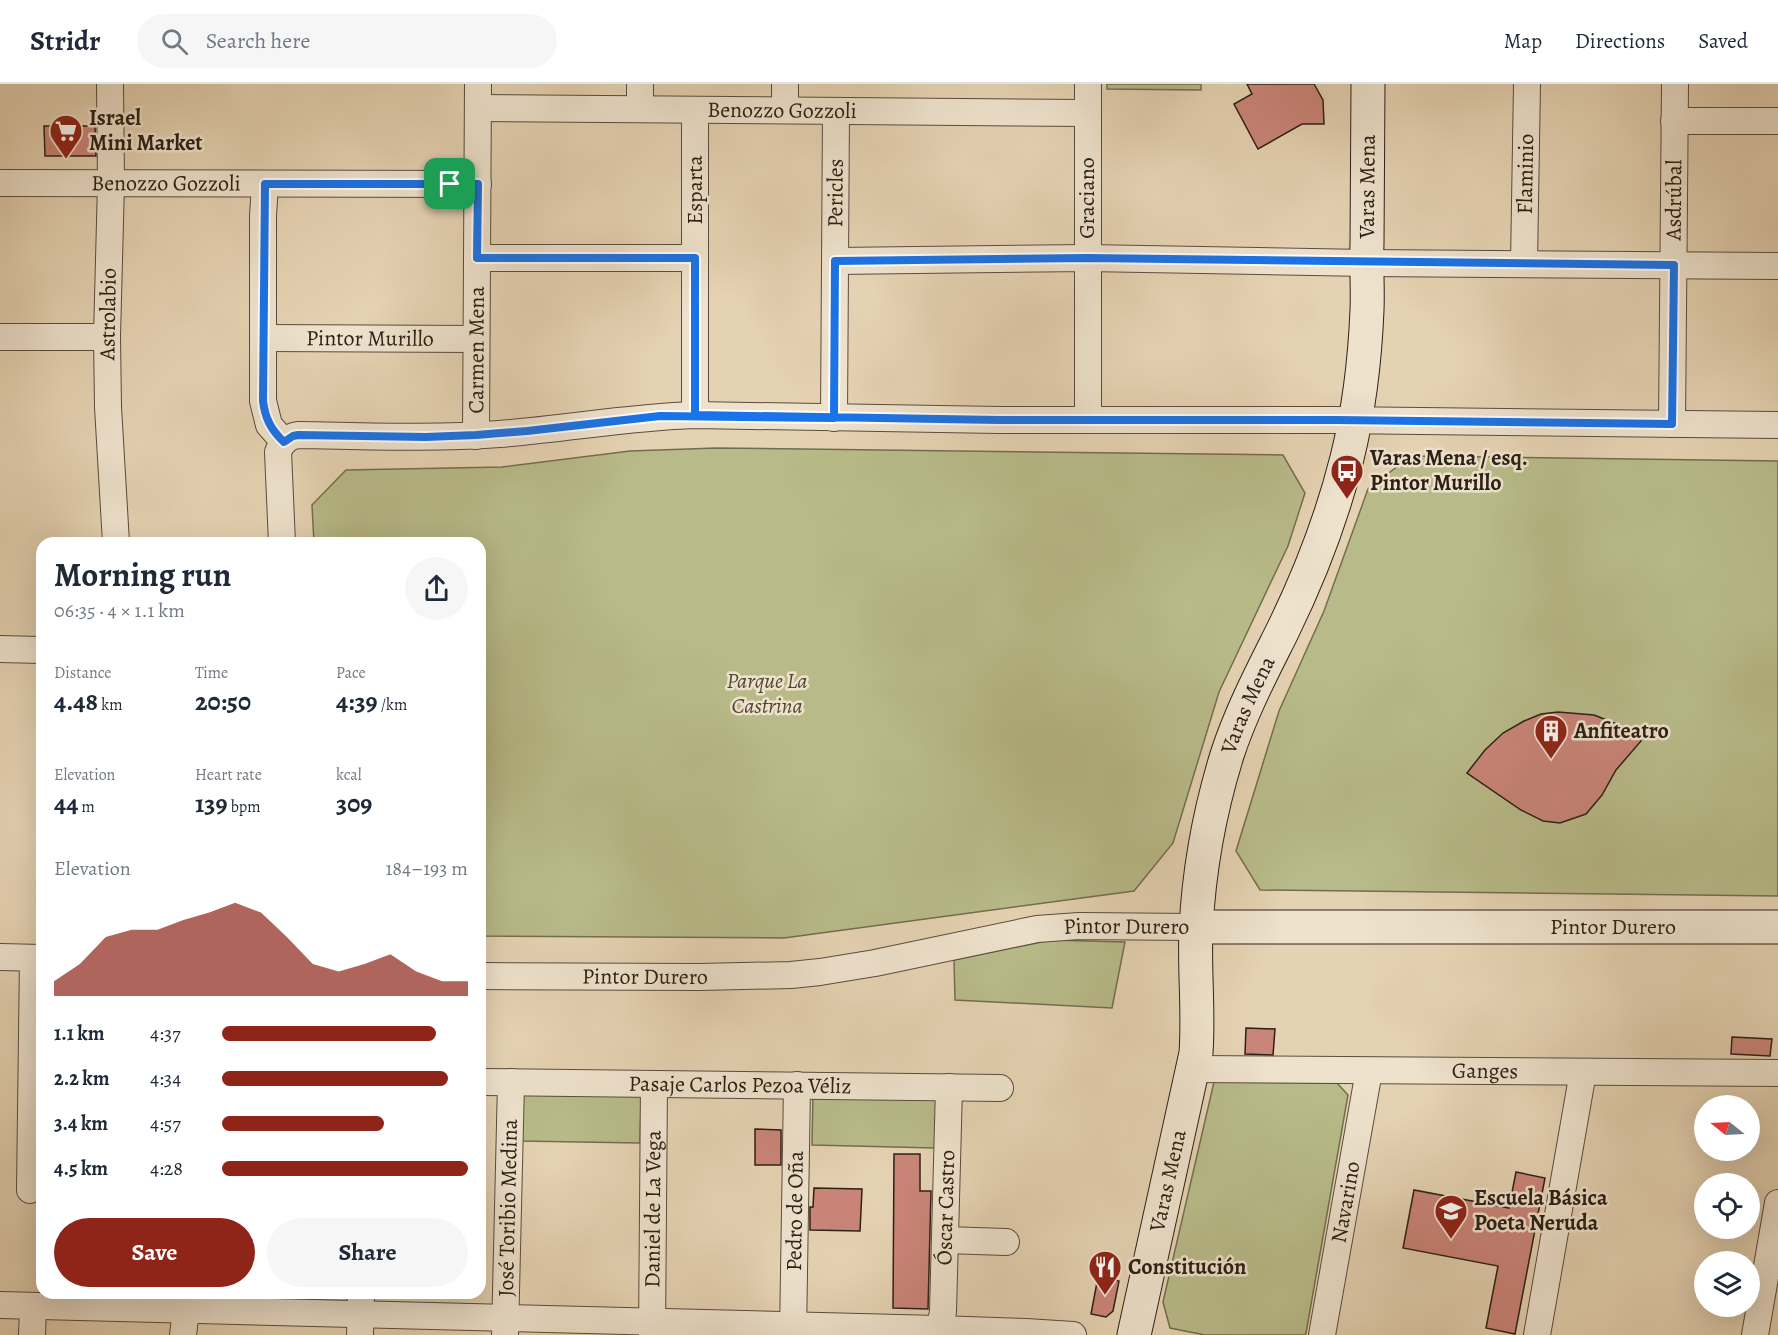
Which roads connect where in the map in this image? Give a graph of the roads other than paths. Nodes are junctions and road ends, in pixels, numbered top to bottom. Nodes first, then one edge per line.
1 (110, 84) edge
2 (640, 84) edge
3 (785, 84) edge
4 (1088, 84) edge
5 (1368, 84) edge
6 (1527, 84) edge
7 (1675, 84) edge
8 (478, 96) edge
9 (640, 110) junction
10 (695, 110) junction
11 (785, 110) junction
12 (836, 111) junction
13 (1088, 113) junction
14 (1674, 121) junction
15 (1778, 121) edge
16 (0, 183) edge
17 (111, 183) junction
18 (265, 184) junction
19 (478, 184) junction
20 (477, 258) junction
21 (695, 258) junction
22 (1087, 258) junction
23 (835, 261) junction
24 (1366, 263) junction
25 (1524, 264) junction
26 (1674, 265) junction
27 (1778, 266) edge
28 (0, 337) edge
29 (107, 337) junction
30 (264, 338) junction
31 (476, 339) junction
32 (695, 415) junction
33 (834, 418) junction
34 (1088, 420) junction
35 (1355, 421) junction
36 (1672, 424) junction
37 (1778, 426) edge
38 (476, 435) junction
39 (284, 442) junction
40 (116, 537) edge
41 (282, 537) edge
42 (0, 649) edge
43 (36, 650) edge
44 (1196, 927) junction
45 (1778, 927) edge
46 (0, 957) edge
47 (36, 958) edge
48 (486, 976) edge
49 (1193, 1069) junction
50 (1369, 1071) junction
51 (1583, 1072) junction
52 (1778, 1073) edge
53 (486, 1082) edge
54 (511, 1082) junction
55 (654, 1084) junction
56 (797, 1085) junction
57 (949, 1087) junction
58 (1000, 1088) dead end
59 (36, 1161) edge
60 (30, 1190) dead end
61 (1778, 1203) edge
62 (945, 1240) junction
63 (1006, 1242) dead end
64 (0, 1305) edge
65 (33, 1306) junction
66 (186, 1313) edge
67 (361, 1314) edge
68 (506, 1327) edge
69 (652, 1328) edge
70 (793, 1330) edge
71 (938, 1332) edge
72 (32, 1335) edge
73 (1073, 1335) edge
74 (1134, 1335) edge
75 (1322, 1335) edge
76 (1538, 1335) edge
77 (1755, 1335) edge

1 - 17 street, Astrolabio
2 - 9 street
3 - 11 street
4 - 13 street, Graciano
5 - 24 street, Varas Mena
6 - 25 street, Flaminio
7 - 14 street, Asdrúbal
8 - 9 street, Benozzo Gozzoli
8 - 19 street, Carmen Mena
9 - 10 street, Benozzo Gozzoli
10 - 11 street, Benozzo Gozzoli
10 - 21 street, Esparta
11 - 12 street, Benozzo Gozzoli
12 - 13 street, Benozzo Gozzoli
12 - 23 street, Pericles
13 - 22 street, Graciano
14 - 15 street
14 - 26 street, Asdrúbal
16 - 17 street, Benozzo Gozzoli
17 - 18 street, Benozzo Gozzoli
17 - 29 street, Astrolabio
18 - 19 street, Benozzo Gozzoli
18 - 30 street
19 - 20 street, Carmen Mena
20 - 21 street
20 - 31 street, Carmen Mena
21 - 32 street, Esparta
22 - 23 street
22 - 24 street
22 - 34 street, Graciano
23 - 33 street, Pericles
24 - 25 street
24 - 35 street, Varas Mena
25 - 26 street
26 - 27 street
26 - 36 street, Asdrúbal
28 - 29 street
29 - 40 street, Astrolabio
30 - 31 street, Pintor Murillo
30 - 39 street
31 - 38 street, Carmen Mena
32 - 33 street
32 - 38 street
33 - 34 street
34 - 35 street
35 - 36 street
35 - 44 street, Varas Mena
36 - 37 street
38 - 39 street
39 - 41 street
42 - 43 street
44 - 45 street, Pintor Durero
44 - 48 street, Pintor Durero
44 - 49 street, Varas Mena
46 - 47 street
49 - 50 street, Ganges
49 - 74 street, Varas Mena
50 - 51 street, Ganges
50 - 75 street, Navarino
51 - 52 street, Ganges
51 - 76 street
53 - 54 street, Pasaje Carlos Pezoa Véliz
54 - 55 street, Pasaje Carlos Pezoa Véliz
54 - 68 street, José Toribio Medina
55 - 56 street, Pasaje Carlos Pezoa Véliz
55 - 69 street, Daniel de La Vega
56 - 57 street, Pasaje Carlos Pezoa Véliz
56 - 70 street, Pedro de Oña
57 - 58 street, Pasaje Carlos Pezoa Véliz
57 - 62 street, Óscar Castro
59 - 60 street
61 - 77 street
62 - 63 street
62 - 71 street, Óscar Castro
64 - 65 street
65 - 66 street
65 - 72 street
66 - 67 street
67 - 68 street
68 - 69 street
69 - 70 street
70 - 71 street
71 - 73 street

